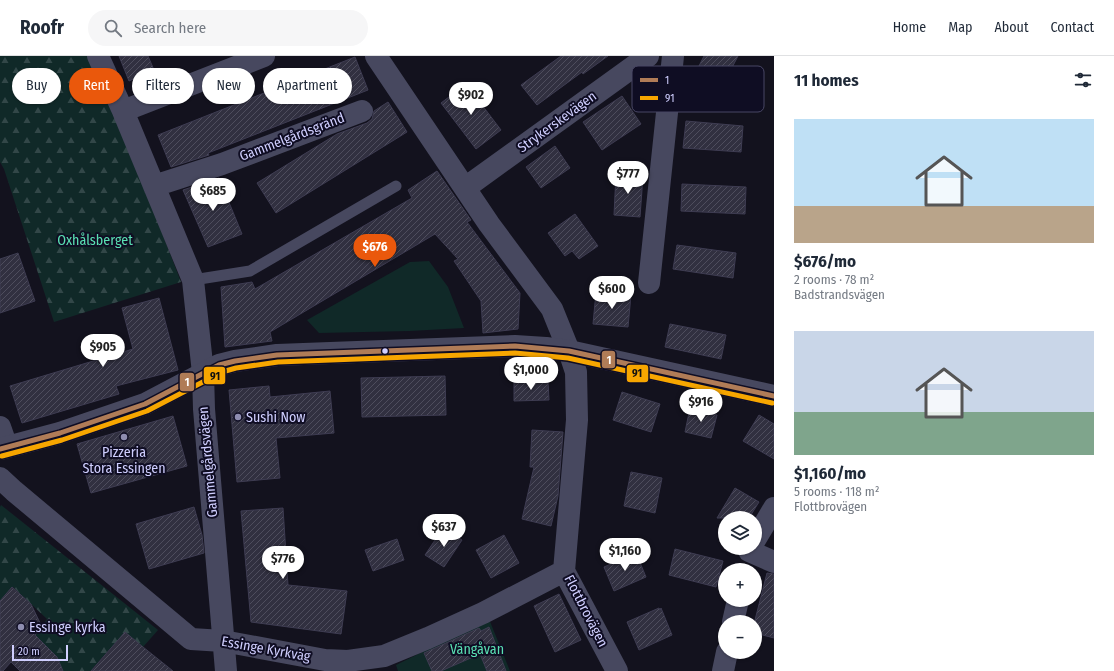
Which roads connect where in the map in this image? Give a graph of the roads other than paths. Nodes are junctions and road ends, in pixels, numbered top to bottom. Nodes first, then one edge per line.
1 (98, 56) edge
2 (264, 56) edge
3 (376, 56) edge
4 (648, 56) edge
5 (673, 56) edge
6 (634, 66) edge
7 (672, 66) edge
8 (632, 68) edge
9 (123, 111) junction
10 (362, 111) dead end
11 (667, 112) edge
12 (154, 186) junction
13 (396, 186) dead end
14 (465, 188) junction
15 (193, 280) junction
16 (649, 283) dead end
17 (569, 352) junction
18 (203, 373) junction
19 (774, 396) edge
20 (2, 441) edge
21 (1, 483) edge
22 (774, 508) edge
23 (762, 530) edge
24 (757, 555) edge
25 (774, 562) edge
26 (564, 571) junction
27 (223, 641) junction
28 (726, 659) edge
29 (226, 671) edge
30 (617, 671) edge
31 (723, 671) edge

1 - 9 street, Gammelgårdsvägen
2 - 9 street
3 - 14 street, Flottbrovägen
4 - 6 street, Strykerskevägen
5 - 7 street
8 - 14 street, Strykerskevägen
9 - 12 street, Gammelgårdsvägen
10 - 12 street, Gammelgårdsgränd
11 - 16 street
12 - 15 street, Gammelgårdsvägen
13 - 15 lane
14 - 17 street, Flottbrovägen
15 - 18 street, Gammelgårdsvägen
17 - 18 street
17 - 19 street
17 - 26 street, Flottbrovägen
18 - 20 street
18 - 27 street, Gammelgårdsvägen
21 - 27 street, Essinge Kyrkväg
22 - 23 street
24 - 25 street
26 - 27 street, Essinge Kyrkväg
26 - 30 street, Flottbrovägen
27 - 29 street, Gammelgårdsvägen
28 - 31 street

